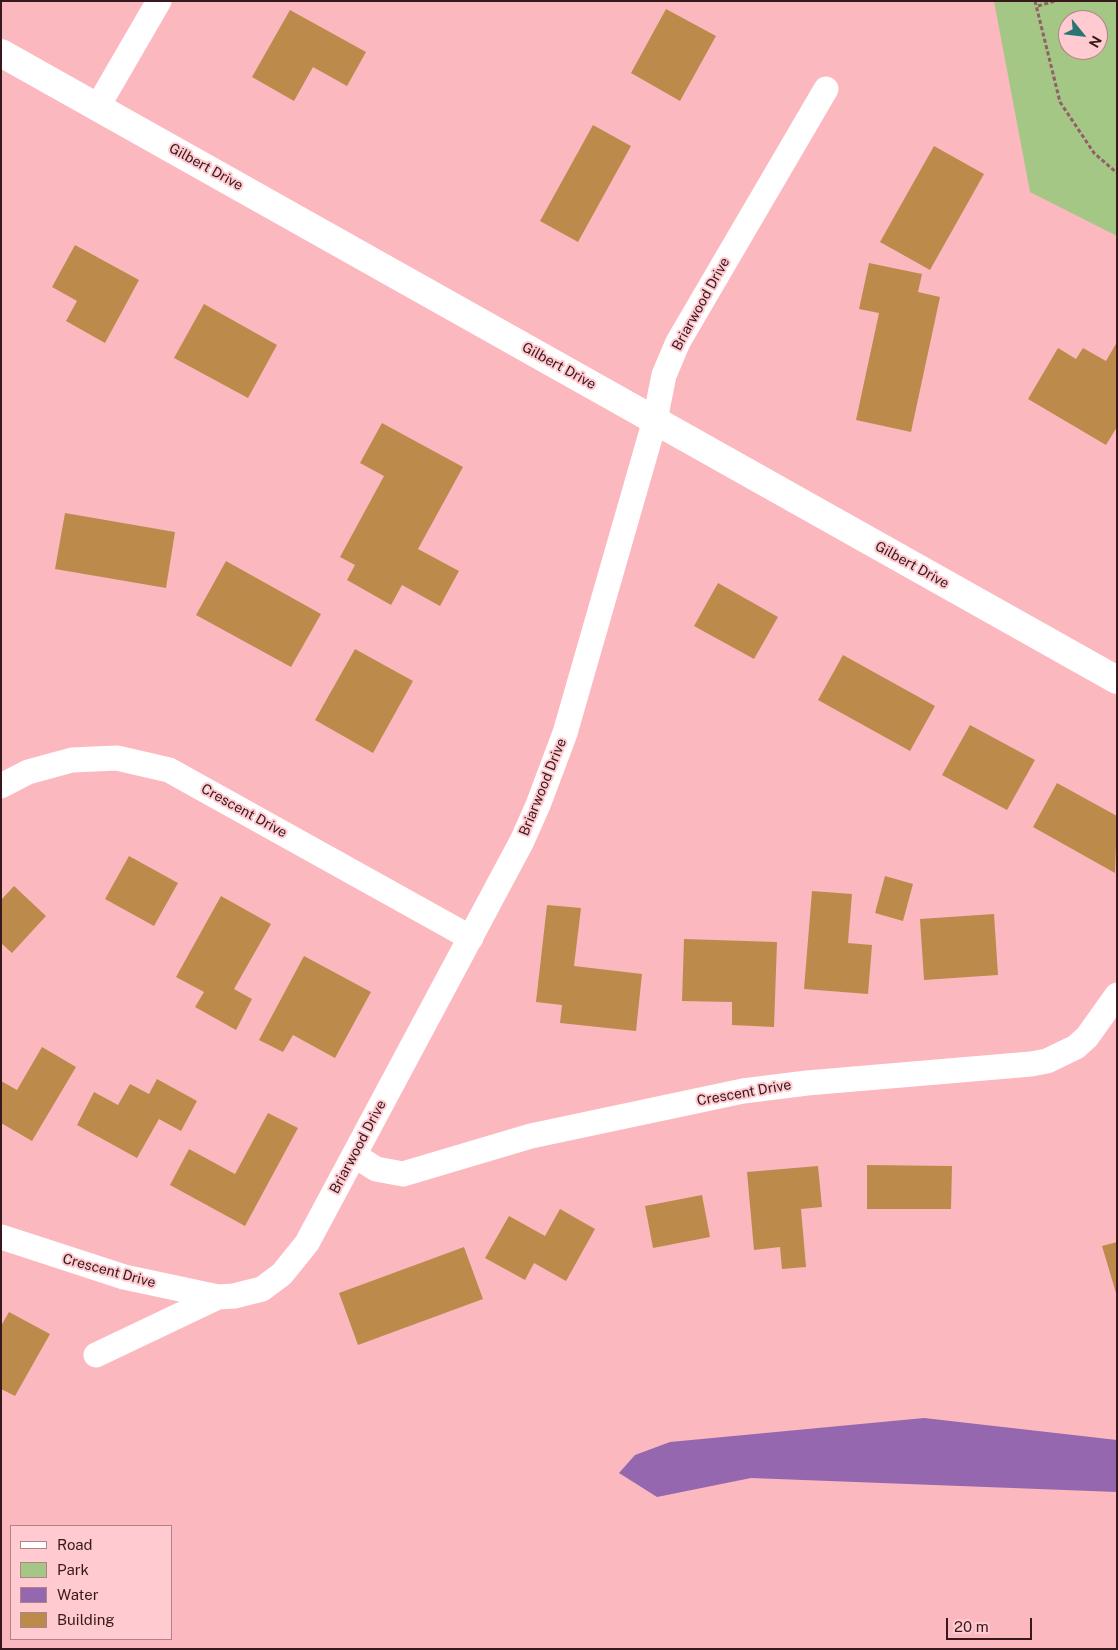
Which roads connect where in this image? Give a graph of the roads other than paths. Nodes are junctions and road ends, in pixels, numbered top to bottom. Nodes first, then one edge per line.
1 (159, 1) edge
2 (1, 53) edge
3 (826, 89) dead end
4 (98, 106) junction
5 (654, 420) junction
6 (1117, 680) edge
7 (1, 786) edge
8 (471, 938) junction
9 (1117, 995) edge
10 (354, 1156) junction
11 (1, 1237) edge
12 (218, 1297) junction
13 (96, 1355) dead end

1 - 4 street
2 - 4 street, Gilbert Drive
3 - 5 street, Briarwood Drive
4 - 5 street, Gilbert Drive
5 - 6 street, Gilbert Drive
5 - 8 street, Briarwood Drive
7 - 8 street, Crescent Drive
8 - 10 street, Briarwood Drive
9 - 10 street, Crescent Drive
10 - 12 street, Briarwood Drive
11 - 12 street, Crescent Drive
12 - 13 street, Briarwood Drive

